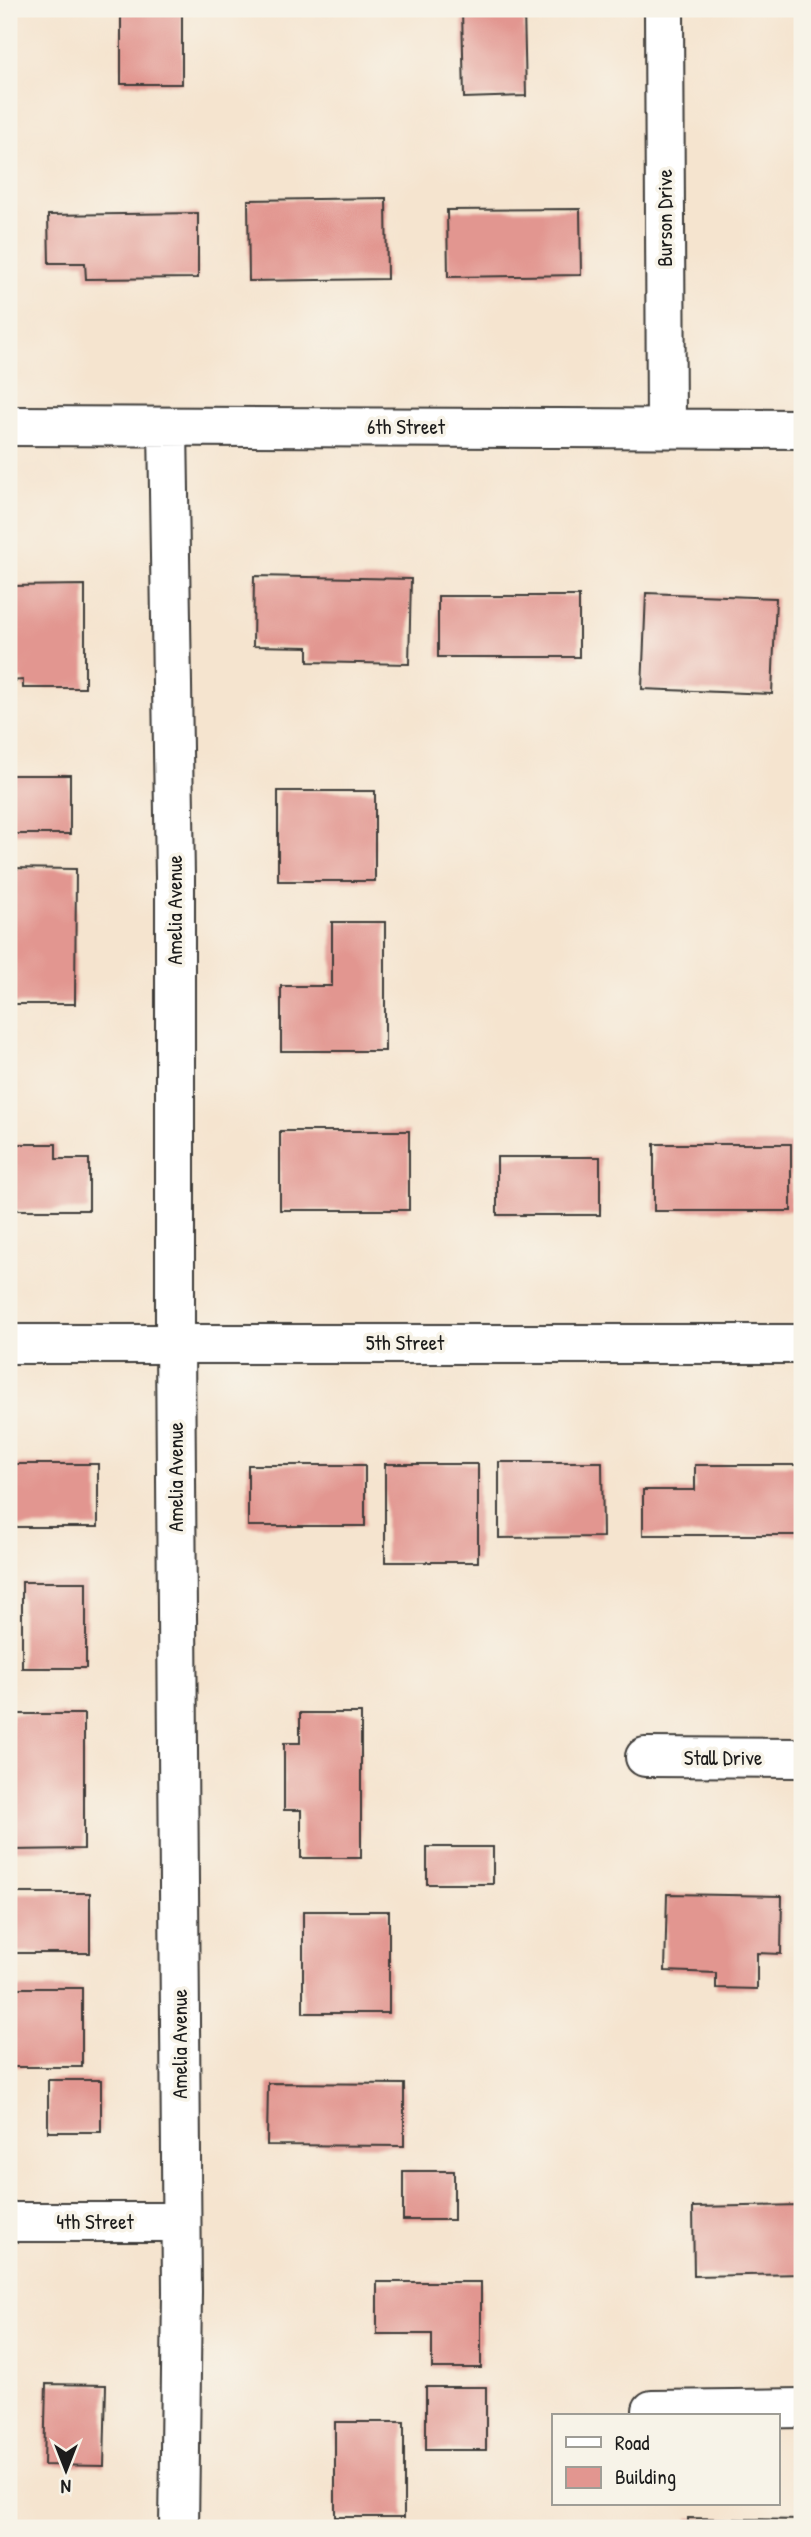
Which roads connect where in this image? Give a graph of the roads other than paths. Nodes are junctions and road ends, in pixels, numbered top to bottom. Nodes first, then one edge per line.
1 (664, 9) edge
2 (9, 426) edge
3 (168, 427) junction
4 (666, 428) junction
5 (802, 429) edge
6 (175, 1342) junction
7 (9, 1344) edge
8 (802, 1345) edge
9 (645, 1758) dead end
10 (802, 1758) edge
11 (9, 2222) edge
12 (181, 2222) junction
13 (802, 2408) edge
14 (652, 2410) dead end
15 (179, 2528) edge

1 - 4 street, Burson Drive
2 - 3 street, 6th Street
3 - 4 street, 6th Street
3 - 6 street, Amelia Avenue
4 - 5 street, 6th Street
6 - 7 street, 5th Street
6 - 8 street, 5th Street
6 - 12 street, Amelia Avenue
9 - 10 street, Stall Drive
11 - 12 street, 4th Street
12 - 15 street, Amelia Avenue
13 - 14 street

